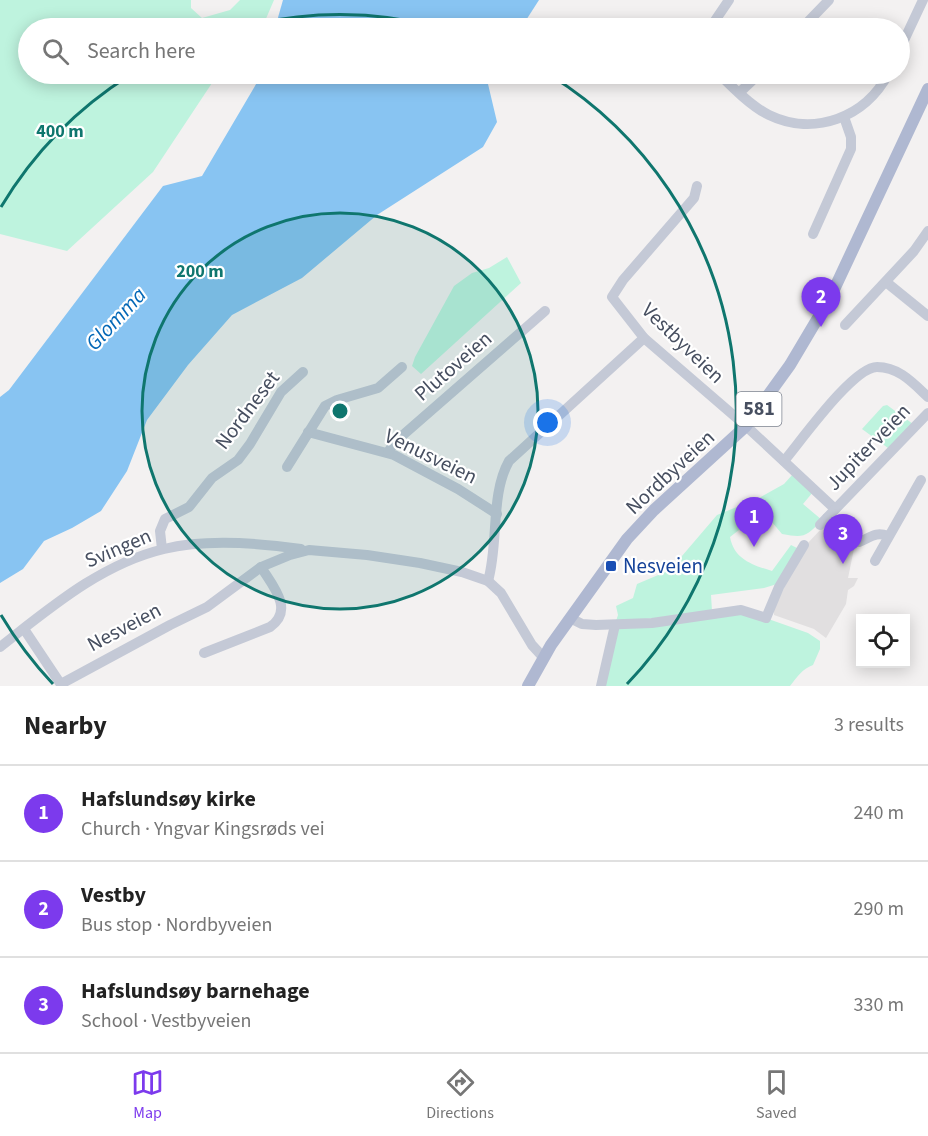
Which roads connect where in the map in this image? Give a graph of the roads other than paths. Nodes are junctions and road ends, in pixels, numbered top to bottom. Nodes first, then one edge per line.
1 (729, 0) edge
2 (830, 0) edge
3 (923, 0) edge
4 (717, 18) edge
5 (812, 18) edge
6 (910, 28) edge
7 (731, 84) edge
8 (748, 84) edge
9 (882, 84) edge
10 (928, 89) edge
11 (740, 92) junction
12 (844, 117) junction
13 (697, 186) dead end
14 (928, 231) edge
15 (813, 234) dead end
16 (886, 282) junction
17 (545, 310) dead end
18 (928, 316) edge
19 (845, 325) dead end
20 (644, 338) junction
21 (402, 367) dead end
22 (303, 372) dead end
23 (928, 397) edge
24 (928, 413) edge
25 (746, 426) junction
26 (308, 432) junction
27 (388, 452) junction
28 (784, 461) junction
29 (287, 467) dead end
30 (921, 480) dead end
31 (835, 509) junction
32 (497, 514) junction
33 (888, 536) junction
34 (804, 545) dead end
35 (268, 546) junction
36 (162, 549) junction
37 (309, 550) junction
38 (875, 561) dead end
39 (265, 565) junction
40 (489, 581) junction
41 (570, 618) junction
42 (615, 625) junction
43 (24, 629) junction
44 (0, 647) edge
45 (204, 652) dead end
46 (543, 657) junction
47 (62, 685) edge
48 (528, 686) edge
49 (602, 686) edge

1 - 4 street
2 - 5 street
3 - 6 street
7 - 11 street
8 - 11 street
9 - 12 street
10 - 25 main road, Nordbyveien / 581
11 - 12 street
12 - 15 street
13 - 20 street, Vestbyveien
14 - 16 street
16 - 18 street
16 - 19 street
17 - 27 street, Plutoveien
20 - 25 street, Vestbyveien
20 - 32 street
21 - 26 street
22 - 36 street, Nordneset
23 - 28 street
24 - 31 street, Jupiterveien
25 - 28 street, Vestbyveien
25 - 41 main road, Nordbyveien / 581
26 - 27 street, Venusveien
26 - 29 street
27 - 32 street, Venusveien
28 - 31 street, Vestbyveien
30 - 33 street
31 - 33 street, Jupiterveien
32 - 40 street
33 - 38 street
34 - 42 street
35 - 36 street, Svingen
35 - 37 street, Svingen
35 - 39 street
36 - 43 street, Svingen
37 - 39 street, Nesveien
37 - 40 street, Nesveien
39 - 45 street
39 - 47 street, Nesveien
40 - 46 street
41 - 42 street
41 - 46 main road, Nordbyveien / 581
42 - 49 street
43 - 44 street, Svingen
43 - 47 street
46 - 48 main road, Nordbyveien / 581

